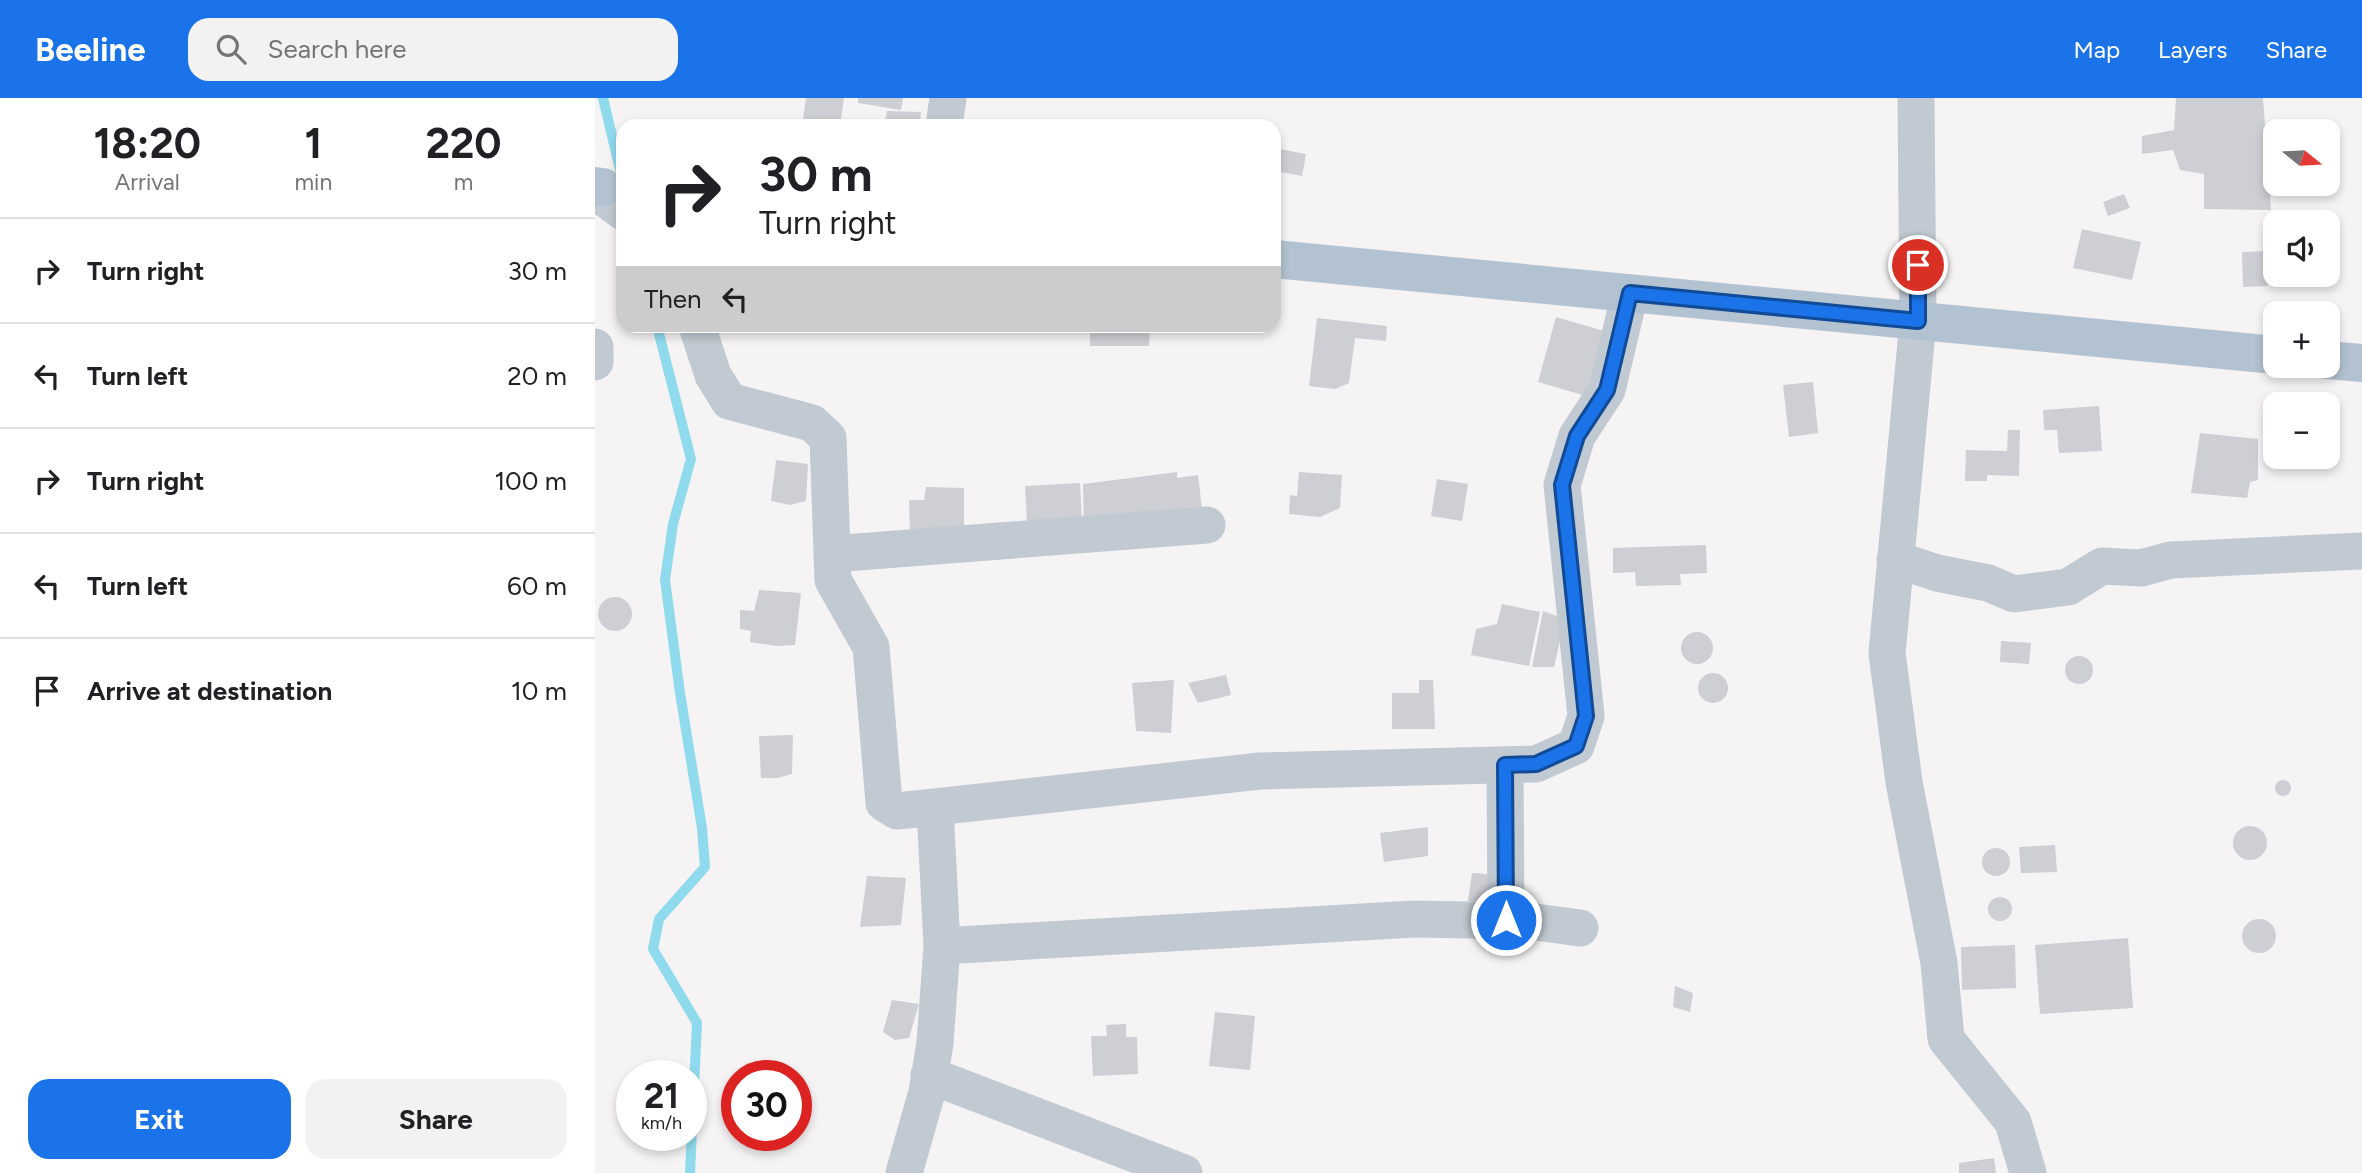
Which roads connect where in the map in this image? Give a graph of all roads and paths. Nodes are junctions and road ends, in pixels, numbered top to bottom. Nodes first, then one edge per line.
1 (949, 98) edge
2 (1916, 98) edge
3 (944, 119) edge
4 (1281, 260) edge
5 (1630, 293) junction
6 (1918, 321) junction
7 (699, 333) edge
8 (595, 347) edge
9 (2263, 354) edge
10 (2340, 361) edge
11 (595, 362) edge
12 (2362, 363) edge
13 (1207, 525) dead end
14 (2362, 551) edge
15 (832, 554) junction
16 (1895, 559) junction
17 (1505, 765) junction
18 (935, 807) junction
19 (1506, 920) junction
20 (1580, 928) dead end
21 (942, 946) junction
22 (929, 1075) junction
23 (1116, 1161) edge
24 (904, 1173) edge
25 (1184, 1173) edge
26 (2028, 1173) edge

1 - 3 street
2 - 6 street
4 - 5 main road
5 - 6 main road
5 - 17 street
6 - 9 main road
6 - 16 street
7 - 15 street
8 - 11 street
10 - 12 main road
13 - 15 street
14 - 16 street
15 - 18 street
16 - 26 street
17 - 18 street
17 - 19 street
18 - 21 street
19 - 20 street
19 - 21 street
21 - 22 street
22 - 23 street
22 - 24 street
23 - 25 street

